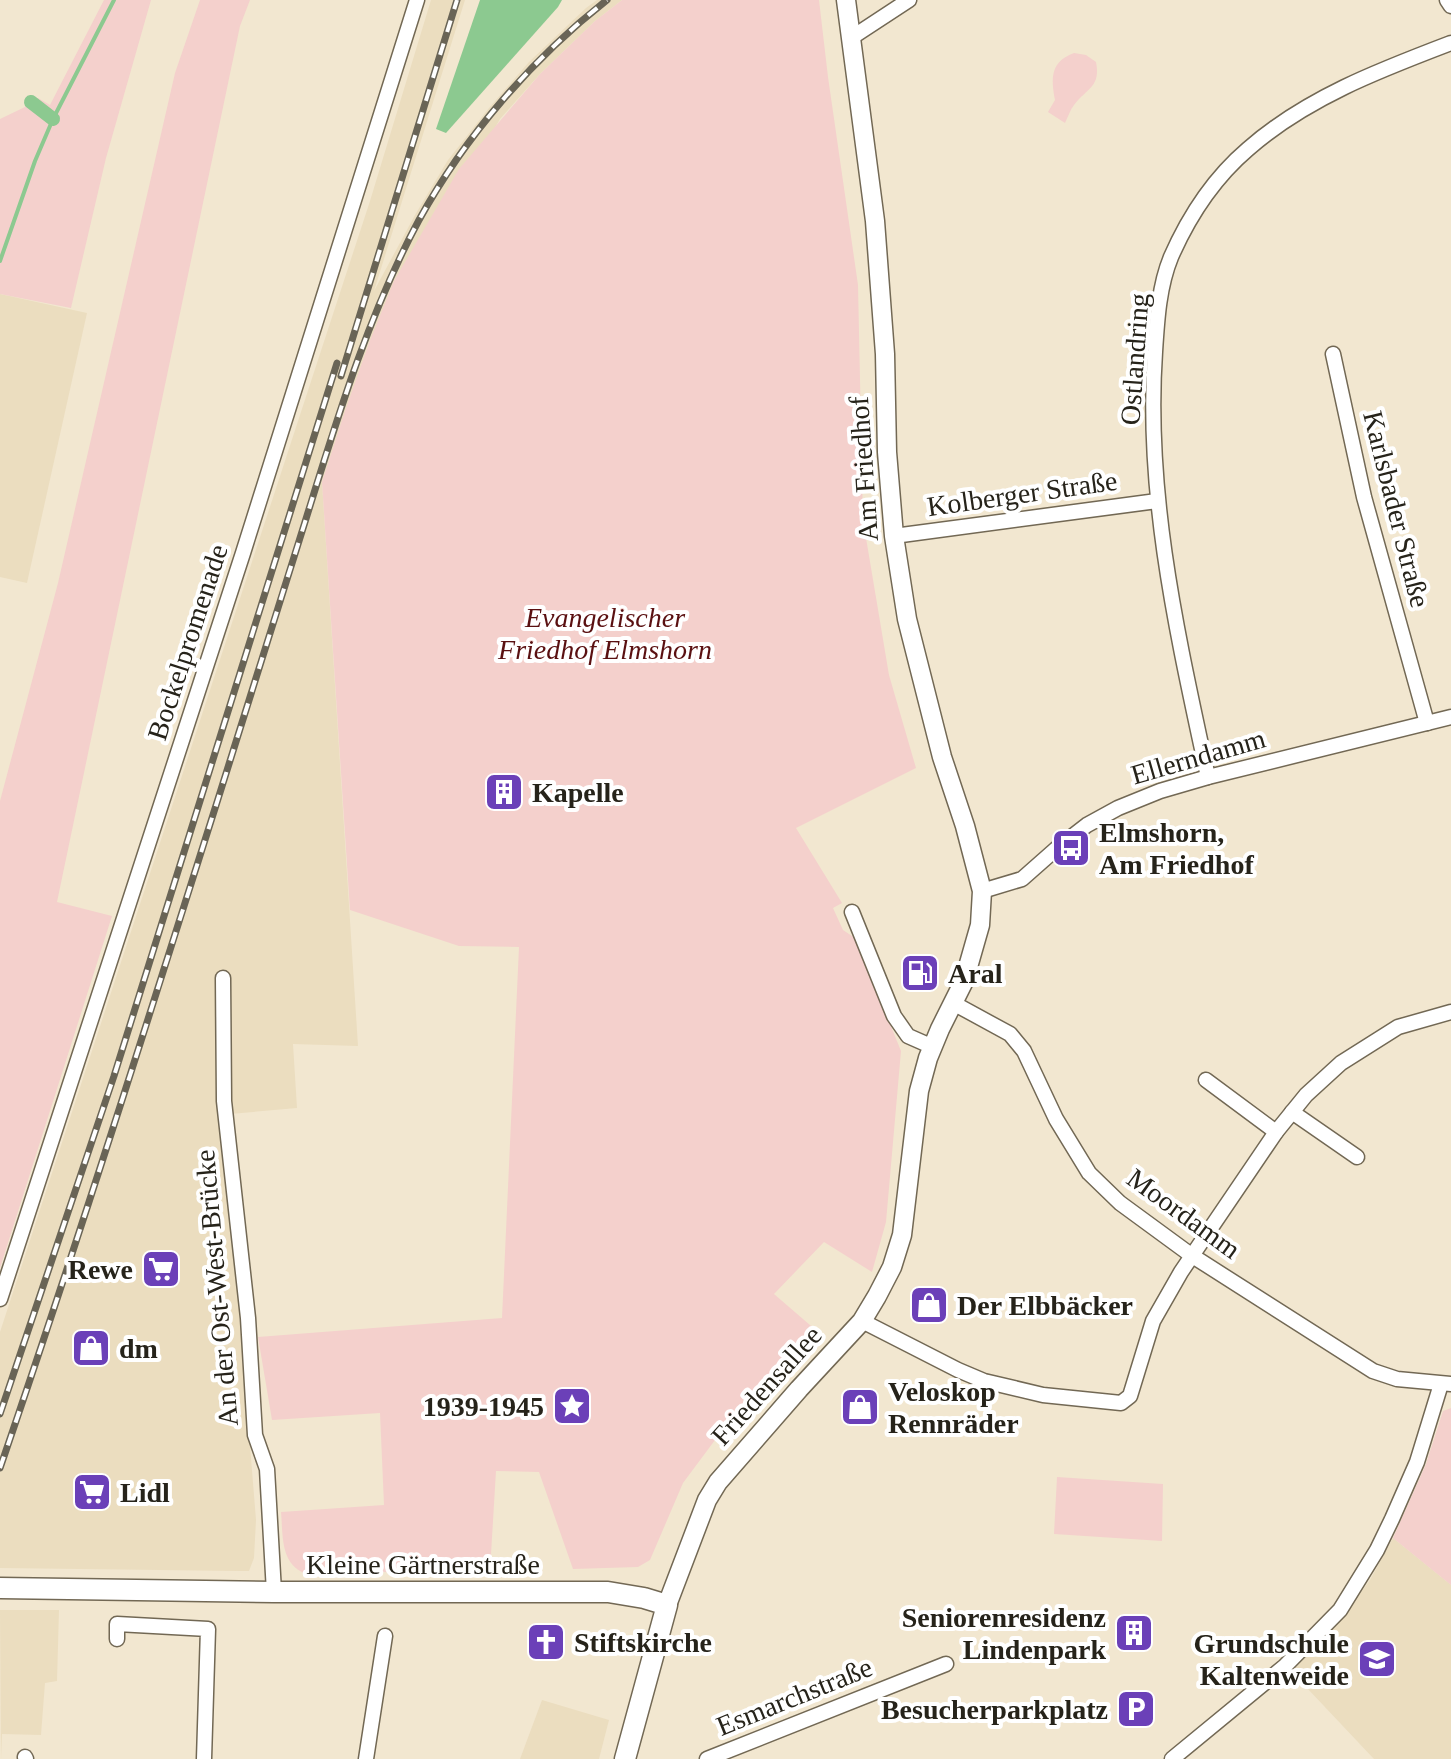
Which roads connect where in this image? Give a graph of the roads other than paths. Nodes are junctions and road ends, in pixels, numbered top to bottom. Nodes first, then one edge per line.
1 (417, 0) edge
2 (846, 0) edge
3 (909, 0) edge
4 (1447, 0) edge
5 (1451, 6) edge
6 (851, 38) junction
7 (1451, 43) edge
8 (1333, 354) dead end
9 (1157, 501) junction
10 (894, 536) junction
11 (1451, 717) edge
12 (1427, 723) junction
13 (1208, 777) junction
14 (982, 891) junction
15 (852, 912) dead end
16 (980, 925) joint
17 (223, 978) dead end
18 (953, 1003) junction
19 (1451, 1012) edge
20 (933, 1047) junction
21 (1206, 1080) dead end
22 (1292, 1112) junction
23 (1276, 1132) junction
24 (1357, 1157) dead end
25 (1191, 1255) junction
26 (0, 1299) edge
27 (862, 1321) junction
28 (1446, 1384) edge
29 (0, 1588) edge
30 (274, 1592) junction
31 (667, 1605) junction
32 (385, 1636) dead end
33 (117, 1639) dead end
34 (946, 1664) dead end
35 (204, 1759) edge
36 (366, 1759) edge
37 (625, 1759) edge
38 (707, 1759) edge
39 (1172, 1759) edge

1 - 26 street, Bockelpromenade
2 - 6 street, Am Friedhof
3 - 6 street
4 - 5 street
6 - 10 street, Am Friedhof
7 - 9 street, Ostlandring
8 - 12 street, Karlsbader Straße
9 - 10 street, Kolberger Straße
9 - 13 street, Ostlandring
10 - 14 street, Am Friedhof
11 - 12 street, Ellerndamm
12 - 13 street, Ellerndamm
13 - 14 street, Ellerndamm
14 - 16 street, Am Friedhof
15 - 20 street
16 - 18 street, Friedensallee
17 - 30 street, An der Ost-West-Brücke
18 - 20 street, Friedensallee
18 - 25 street, Moordamm
19 - 22 street
20 - 27 street, Friedensallee
21 - 23 street
22 - 23 street
22 - 24 street
23 - 25 street
25 - 27 street
25 - 28 street, Moordamm
27 - 31 street, Friedensallee
28 - 39 street
29 - 30 main road, Kleine Gärtnerstraße
30 - 31 main road, Kleine Gärtnerstraße
31 - 37 main road, Friedensallee
32 - 36 street
33 - 35 street
34 - 38 street, Esmarchstraße

